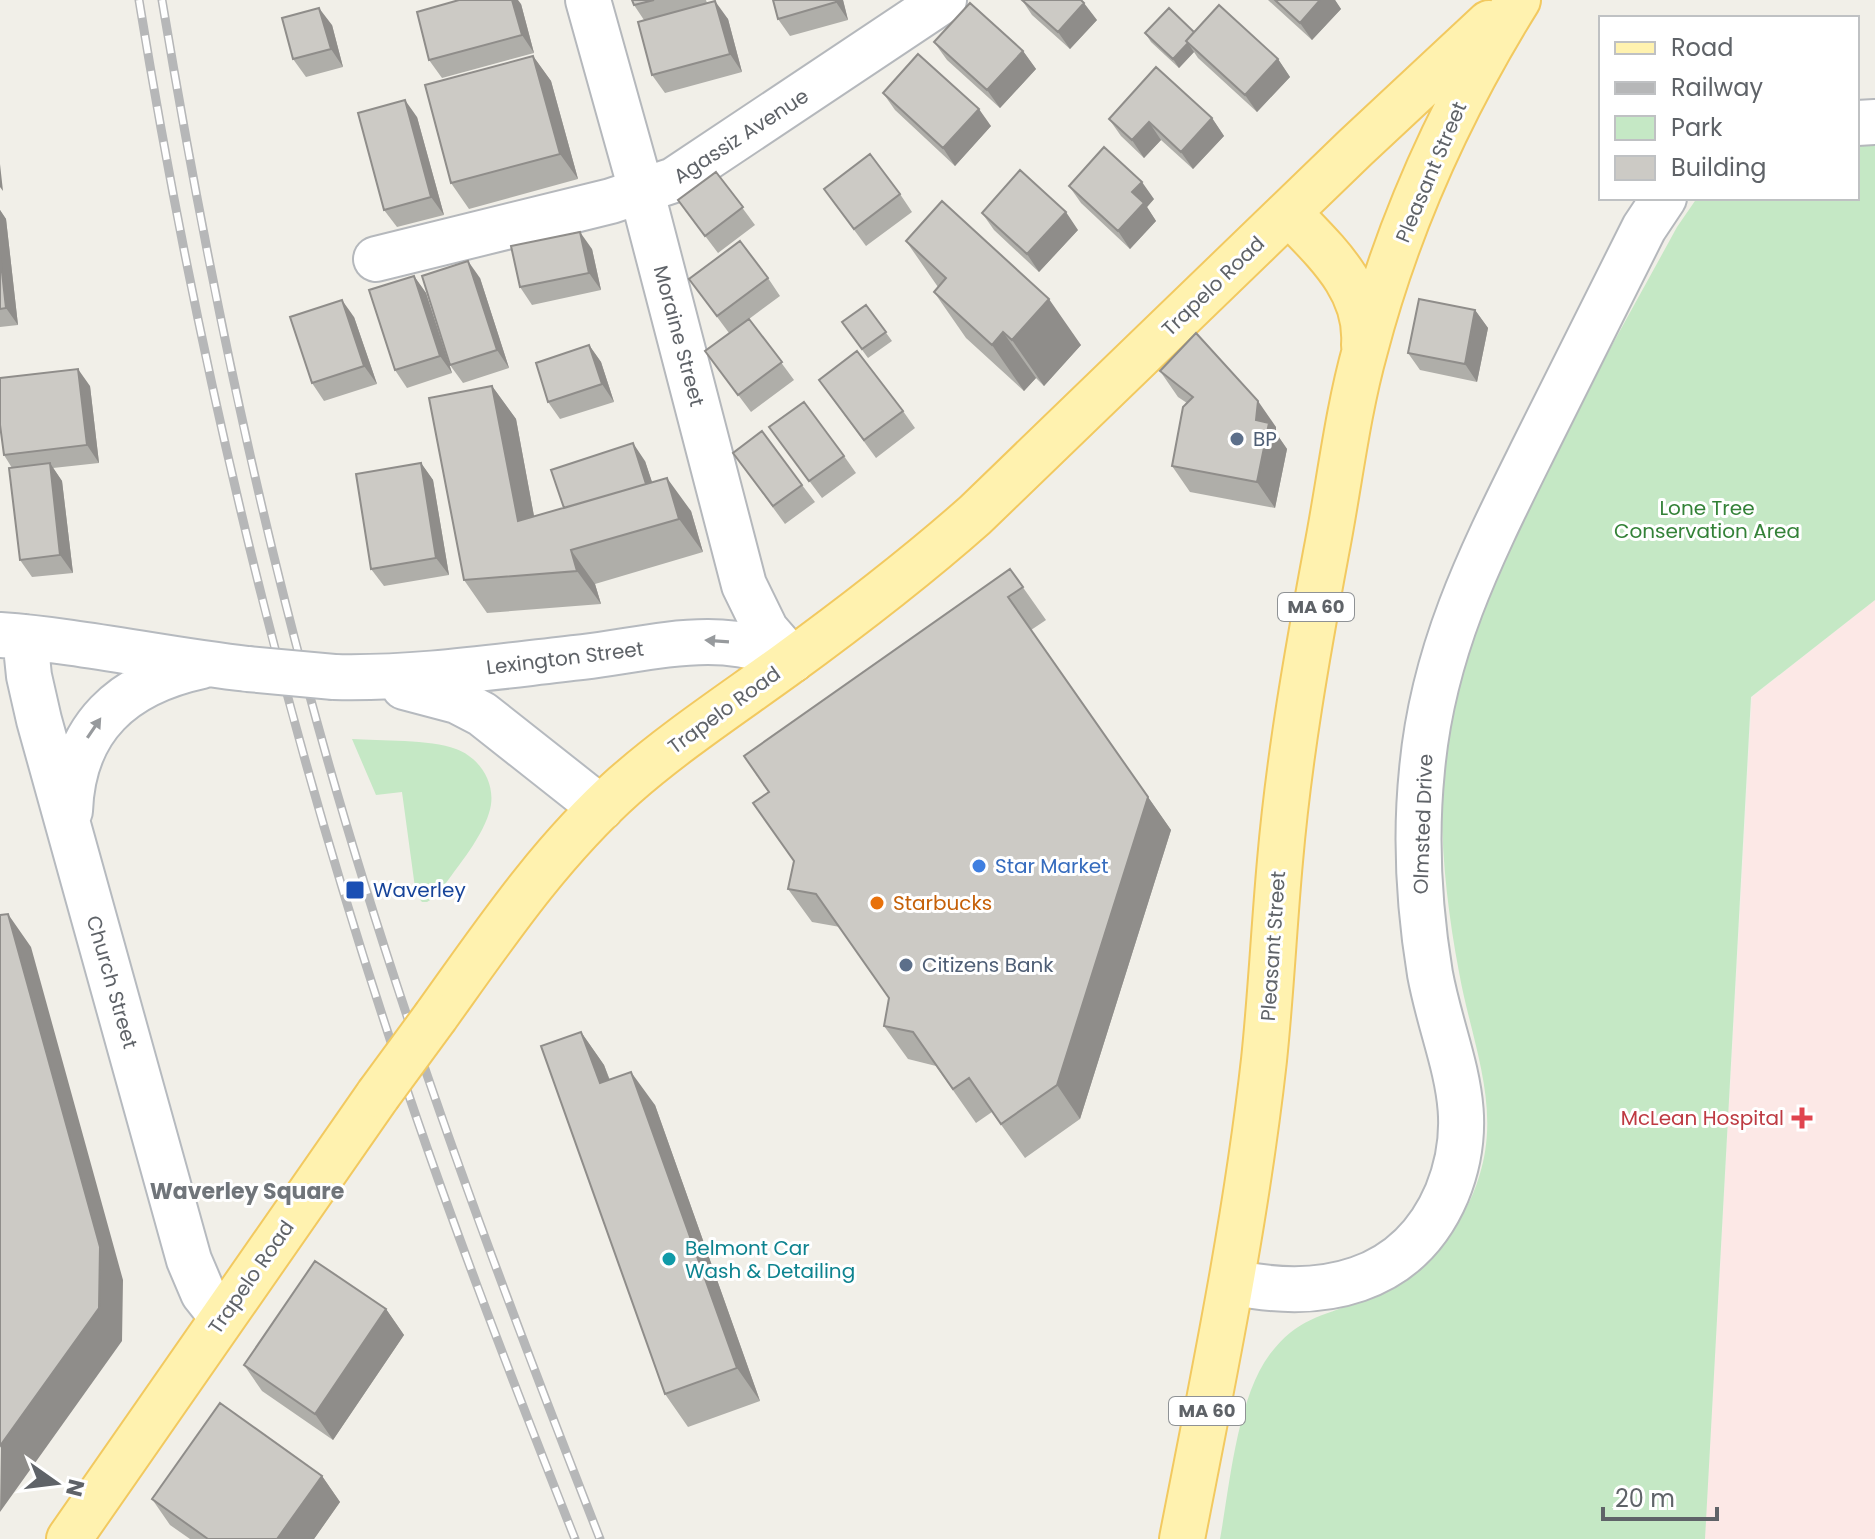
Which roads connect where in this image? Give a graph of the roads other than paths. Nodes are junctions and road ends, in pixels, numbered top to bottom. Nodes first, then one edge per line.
1 (588, 0) edge
2 (944, 0) edge
3 (1516, 0) edge
4 (642, 193) junction
5 (1663, 200) edge
6 (1289, 213) junction
7 (376, 259) dead end
8 (1363, 353) junction
9 (13, 636) edge
10 (792, 660) junction
11 (229, 667) junction
12 (334, 677) junction
13 (601, 808) junction
14 (70, 830) junction
15 (1232, 1282) junction
16 (222, 1317) junction
17 (69, 1539) edge
18 (1182, 1539) edge

1 - 4 street, Moraine Street
2 - 4 street, Agassiz Avenue
3 - 6 main road, Trapelo Road / MA 60
3 - 8 main road, Pleasant Street / MA 60
4 - 7 street, Agassiz Avenue
4 - 10 street, Moraine Street
5 - 15 street, Olmsted Drive
6 - 8 main road, Pleasant Street / MA 60
6 - 10 main road, Trapelo Road
8 - 15 main road, Pleasant Street / MA 60
9 - 11 street, Lexington Street
9 - 14 street, Church Street
10 -> 12 street, Lexington Street
10 - 13 main road, Trapelo Road
11 - 12 street, Lexington Street, bridge
14 -> 11 street
12 - 13 street, Lexington Street
13 - 16 main road, Trapelo Road, bridge
14 - 16 street, Church Street
15 - 18 main road, Pleasant Street / MA 60
16 - 17 main road, Trapelo Road

